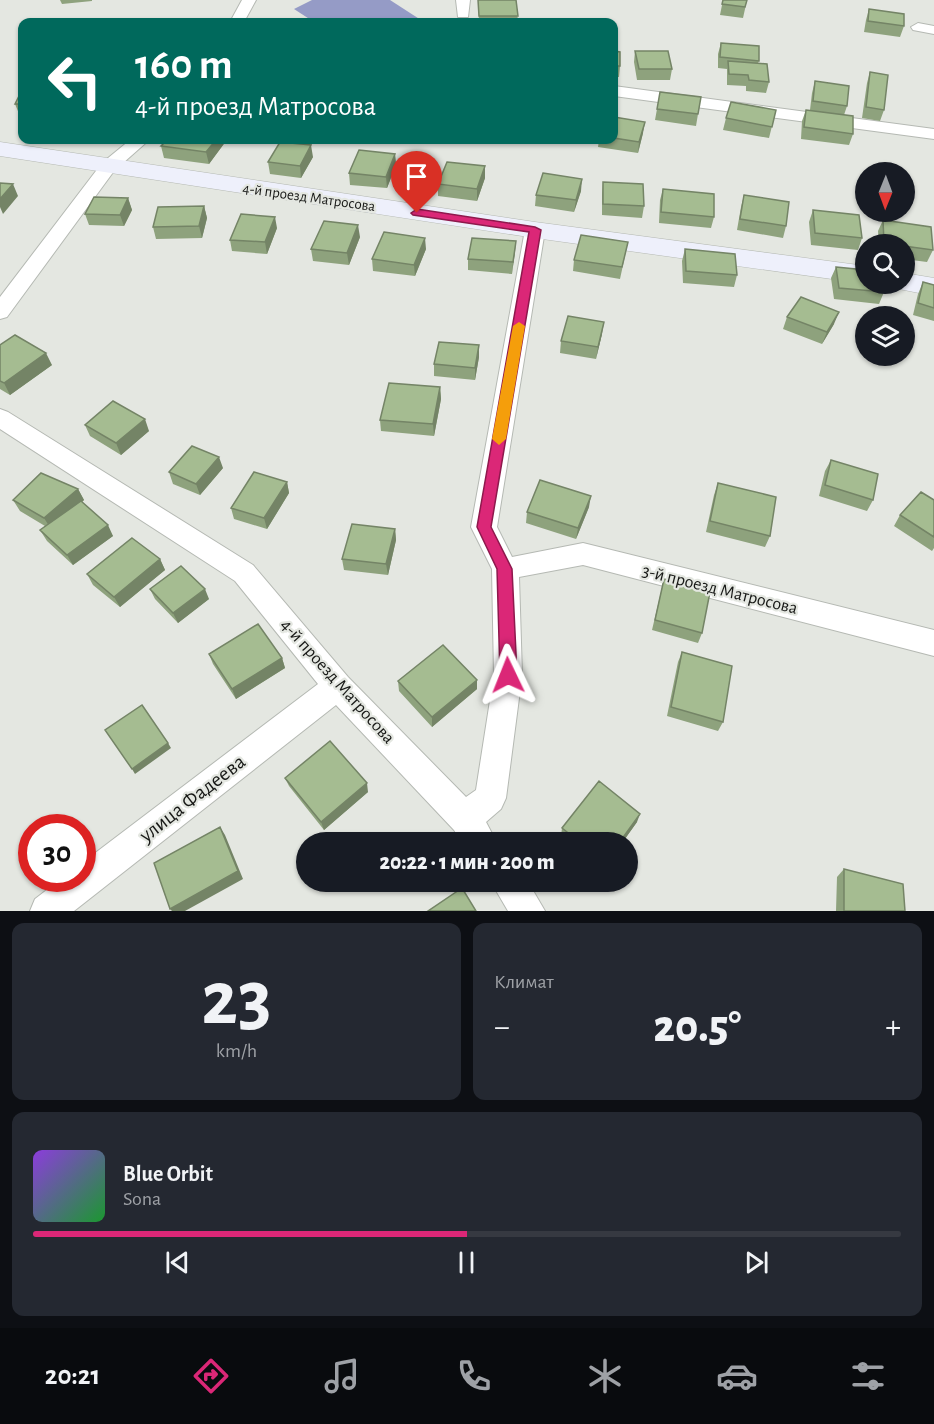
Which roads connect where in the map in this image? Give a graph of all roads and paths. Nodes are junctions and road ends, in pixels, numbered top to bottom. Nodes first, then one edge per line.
1 (249, 0) edge
2 (239, 18) edge
3 (918, 27) dead end
4 (934, 30) edge
5 (618, 92) edge
6 (934, 134) edge
7 (135, 144) edge
8 (0, 149) edge
9 (108, 168) junction
10 (535, 230) junction
11 (855, 274) edge
12 (915, 284) edge
13 (934, 287) edge
14 (0, 312) edge
15 (0, 418) edge
16 (505, 569) junction
17 (934, 642) edge
18 (338, 686) junction
19 (465, 819) junction
20 (474, 832) edge
21 (515, 892) edge
22 (47, 911) edge
23 (528, 911) edge

1 - 2 street
3 - 4 street
5 - 6 street
7 - 9 street
8 - 9 street, 4-й проезд Матросова
9 - 10 street, 4-й проезд Матросова
9 - 14 street
10 - 11 street, 4-й проезд Матросова
10 - 16 street
12 - 13 street
15 - 18 street, 4-й проезд Матросова
16 - 17 street, 3-й проезд Матросова
16 - 19 street
18 - 19 street, 4-й проезд Матросова
18 - 22 street, улица Фадеева
19 - 20 street, 4-й проезд Матросова
21 - 23 street

